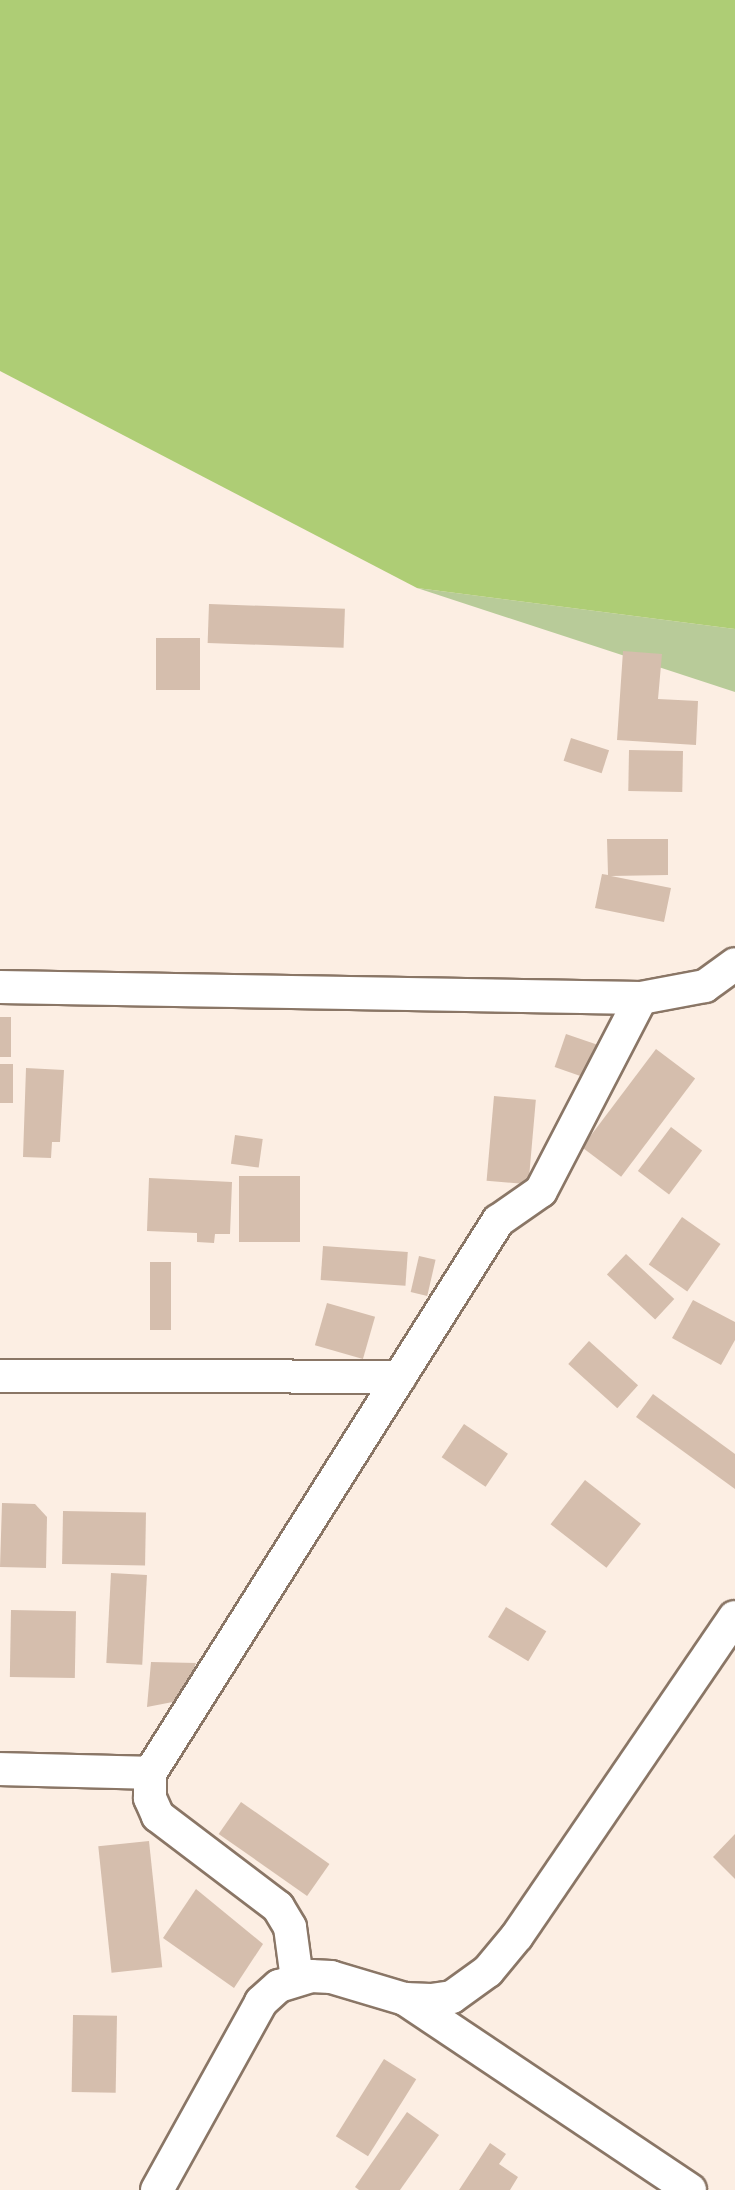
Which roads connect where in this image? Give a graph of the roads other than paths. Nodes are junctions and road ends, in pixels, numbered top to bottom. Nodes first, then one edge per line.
1 (735, 964) edge
2 (0, 987) edge
3 (641, 998) junction
4 (0, 1376) edge
5 (400, 1377) junction
6 (735, 1617) edge
7 (0, 1769) edge
8 (150, 1773) junction
9 (297, 1979) junction
10 (405, 1999) junction
11 (157, 2190) edge
12 (690, 2190) edge

1 - 3 street
2 - 3 street
3 - 5 street
4 - 5 street
5 - 8 street
6 - 10 street
7 - 8 street
8 - 9 street
9 - 10 street
9 - 11 street
10 - 12 street

